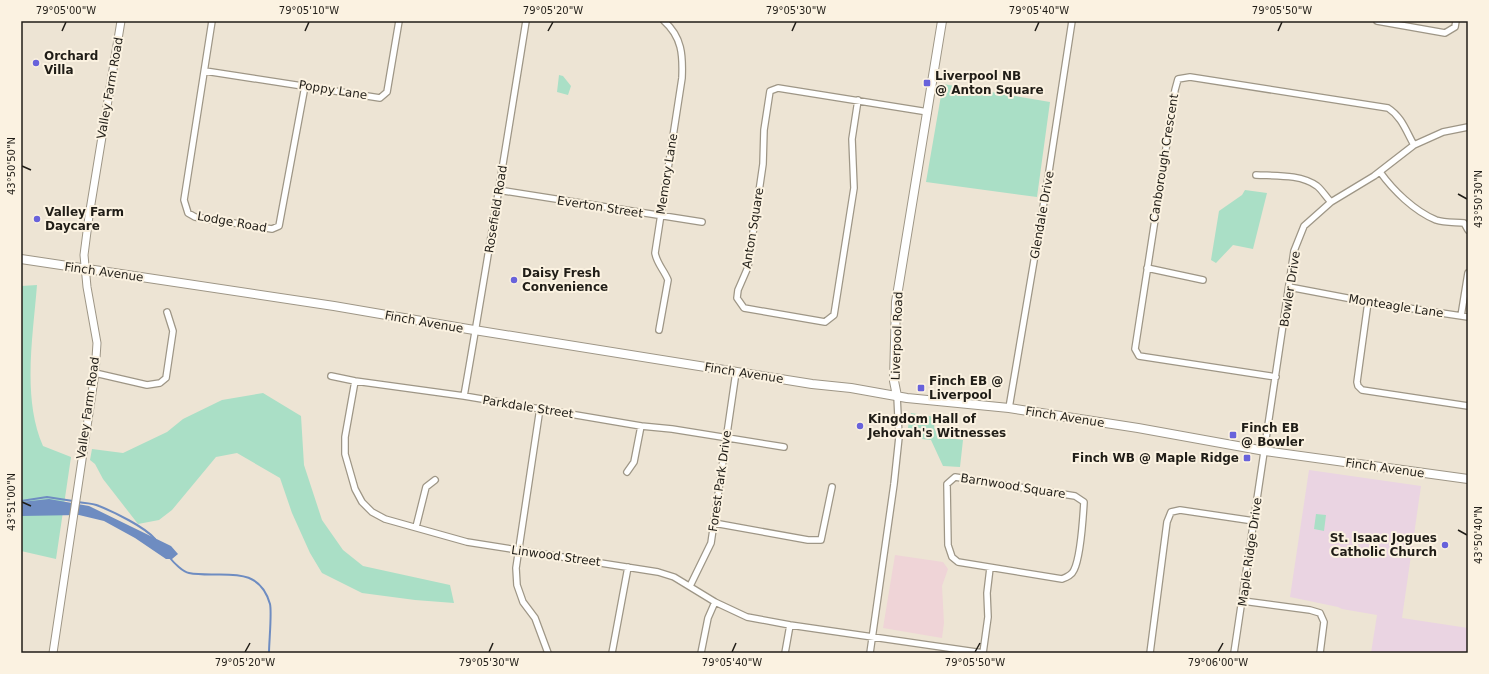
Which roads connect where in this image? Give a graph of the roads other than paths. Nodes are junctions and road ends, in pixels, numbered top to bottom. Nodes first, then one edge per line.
1 (122, 21) edge
2 (212, 21) edge
3 (399, 21) edge
4 (526, 21) edge
5 (664, 21) edge
6 (942, 21) edge
7 (1072, 21) edge
8 (1376, 21) edge
9 (1456, 21) edge
10 (204, 72) junction
11 (304, 86) junction
12 (858, 100) junction
13 (928, 112) junction
14 (1468, 127) edge
15 (1414, 145) junction
16 (1380, 172) junction
17 (1256, 175) dead end
18 (498, 190) junction
19 (1331, 202) junction
20 (660, 216) junction
21 (702, 222) dead end
22 (1468, 230) edge
23 (21, 259) edge
24 (1148, 268) junction
25 (84, 269) junction
26 (1468, 273) edge
27 (1203, 280) dead end
28 (1289, 287) junction
29 (1368, 302) junction
30 (167, 312) dead end
31 (1461, 316) junction
32 (1468, 317) edge
33 (659, 330) dead end
34 (476, 331) junction
35 (736, 372) junction
36 (95, 373) junction
37 (331, 376) dead end
38 (1276, 377) junction
39 (355, 381) junction
40 (464, 396) junction
41 (896, 396) junction
42 (1468, 406) edge
43 (540, 408) junction
44 (1009, 408) junction
45 (642, 426) junction
46 (726, 438) junction
47 (784, 448) dead end
48 (1265, 451) junction
49 (627, 472) dead end
50 (1468, 479) edge
51 (435, 480) dead end
52 (832, 487) dead end
53 (1254, 521) junction
54 (714, 523) junction
55 (416, 527) junction
56 (518, 550) junction
57 (628, 567) junction
58 (990, 568) junction
59 (690, 586) junction
60 (715, 602) junction
61 (1243, 602) junction
62 (790, 625) junction
63 (872, 636) junction
64 (53, 653) edge
65 (548, 653) edge
66 (612, 653) edge
67 (701, 653) edge
68 (785, 653) edge
69 (870, 653) edge
70 (983, 653) edge
71 (1150, 653) edge
72 (1234, 653) edge
73 (1320, 653) edge

1 - 25 street, Valley Farm Road
2 - 10 street, Lodge Road
3 - 11 street, Poppy Lane
4 - 18 street, Rosefield Road
5 - 20 street, Memory Lane
6 - 13 main road, Liverpool Road
7 - 44 street, Glendale Drive
8 - 9 street
10 - 11 street, Poppy Lane
10 - 11 street, Lodge Road
12 - 12 street, Anton Square
12 - 13 street, Anton Square
13 - 41 main road, Liverpool Road
14 - 15 street, Bowler Drive
15 - 16 street, Bowler Drive
15 - 24 street, Canborough Crescent
16 - 19 street, Bowler Drive
16 - 22 street
17 - 19 street
18 - 20 street, Everton Street
18 - 34 street, Rosefield Road
19 - 28 street, Bowler Drive
20 - 21 street, Everton Street
20 - 33 street, Memory Lane
23 - 25 main road, Finch Avenue
24 - 27 street
24 - 38 street, Canborough Crescent
25 - 34 main road, Finch Avenue
25 - 36 street, Valley Farm Road
26 - 31 street, Monteagle Lane
28 - 29 street, Monteagle Lane
28 - 38 street, Bowler Drive
29 - 31 street, Monteagle Lane
29 - 42 street
30 - 36 street
31 - 32 street
34 - 35 main road, Finch Avenue
34 - 40 street, Rosefield Road
35 - 41 main road, Finch Avenue
35 - 46 street, Forest Park Drive
36 - 64 street, Valley Farm Road
37 - 39 street, Parkdale Street
38 - 48 street, Bowler Drive
39 - 40 street, Parkdale Street
39 - 55 street, Linwood Street
40 - 43 street, Parkdale Street
41 - 44 main road, Finch Avenue
41 - 63 street, Liverpool Road
43 - 45 street, Parkdale Street
43 - 56 street
44 - 48 main road, Finch Avenue
45 - 46 street, Parkdale Street
45 - 49 street
46 - 47 street, Parkdale Street
46 - 54 street, Forest Park Drive
48 - 50 main road, Finch Avenue
48 - 53 street, Maple Ridge Drive
51 - 55 street
52 - 54 street
53 - 61 street, Maple Ridge Drive
53 - 71 street
54 - 59 street, Forest Park Drive
55 - 56 street, Linwood Street
56 - 57 street, Linwood Street
56 - 65 street
57 - 59 street, Linwood Street
57 - 66 street
58 - 58 street, Barnwood Square
58 - 70 street
59 - 60 street, Linwood Street
60 - 62 street, Linwood Street
60 - 67 street
61 - 72 street, Maple Ridge Drive
61 - 73 street
62 - 63 street, Linwood Street
62 - 68 street
63 - 69 street, Liverpool Road
63 - 70 street, Linwood Street

